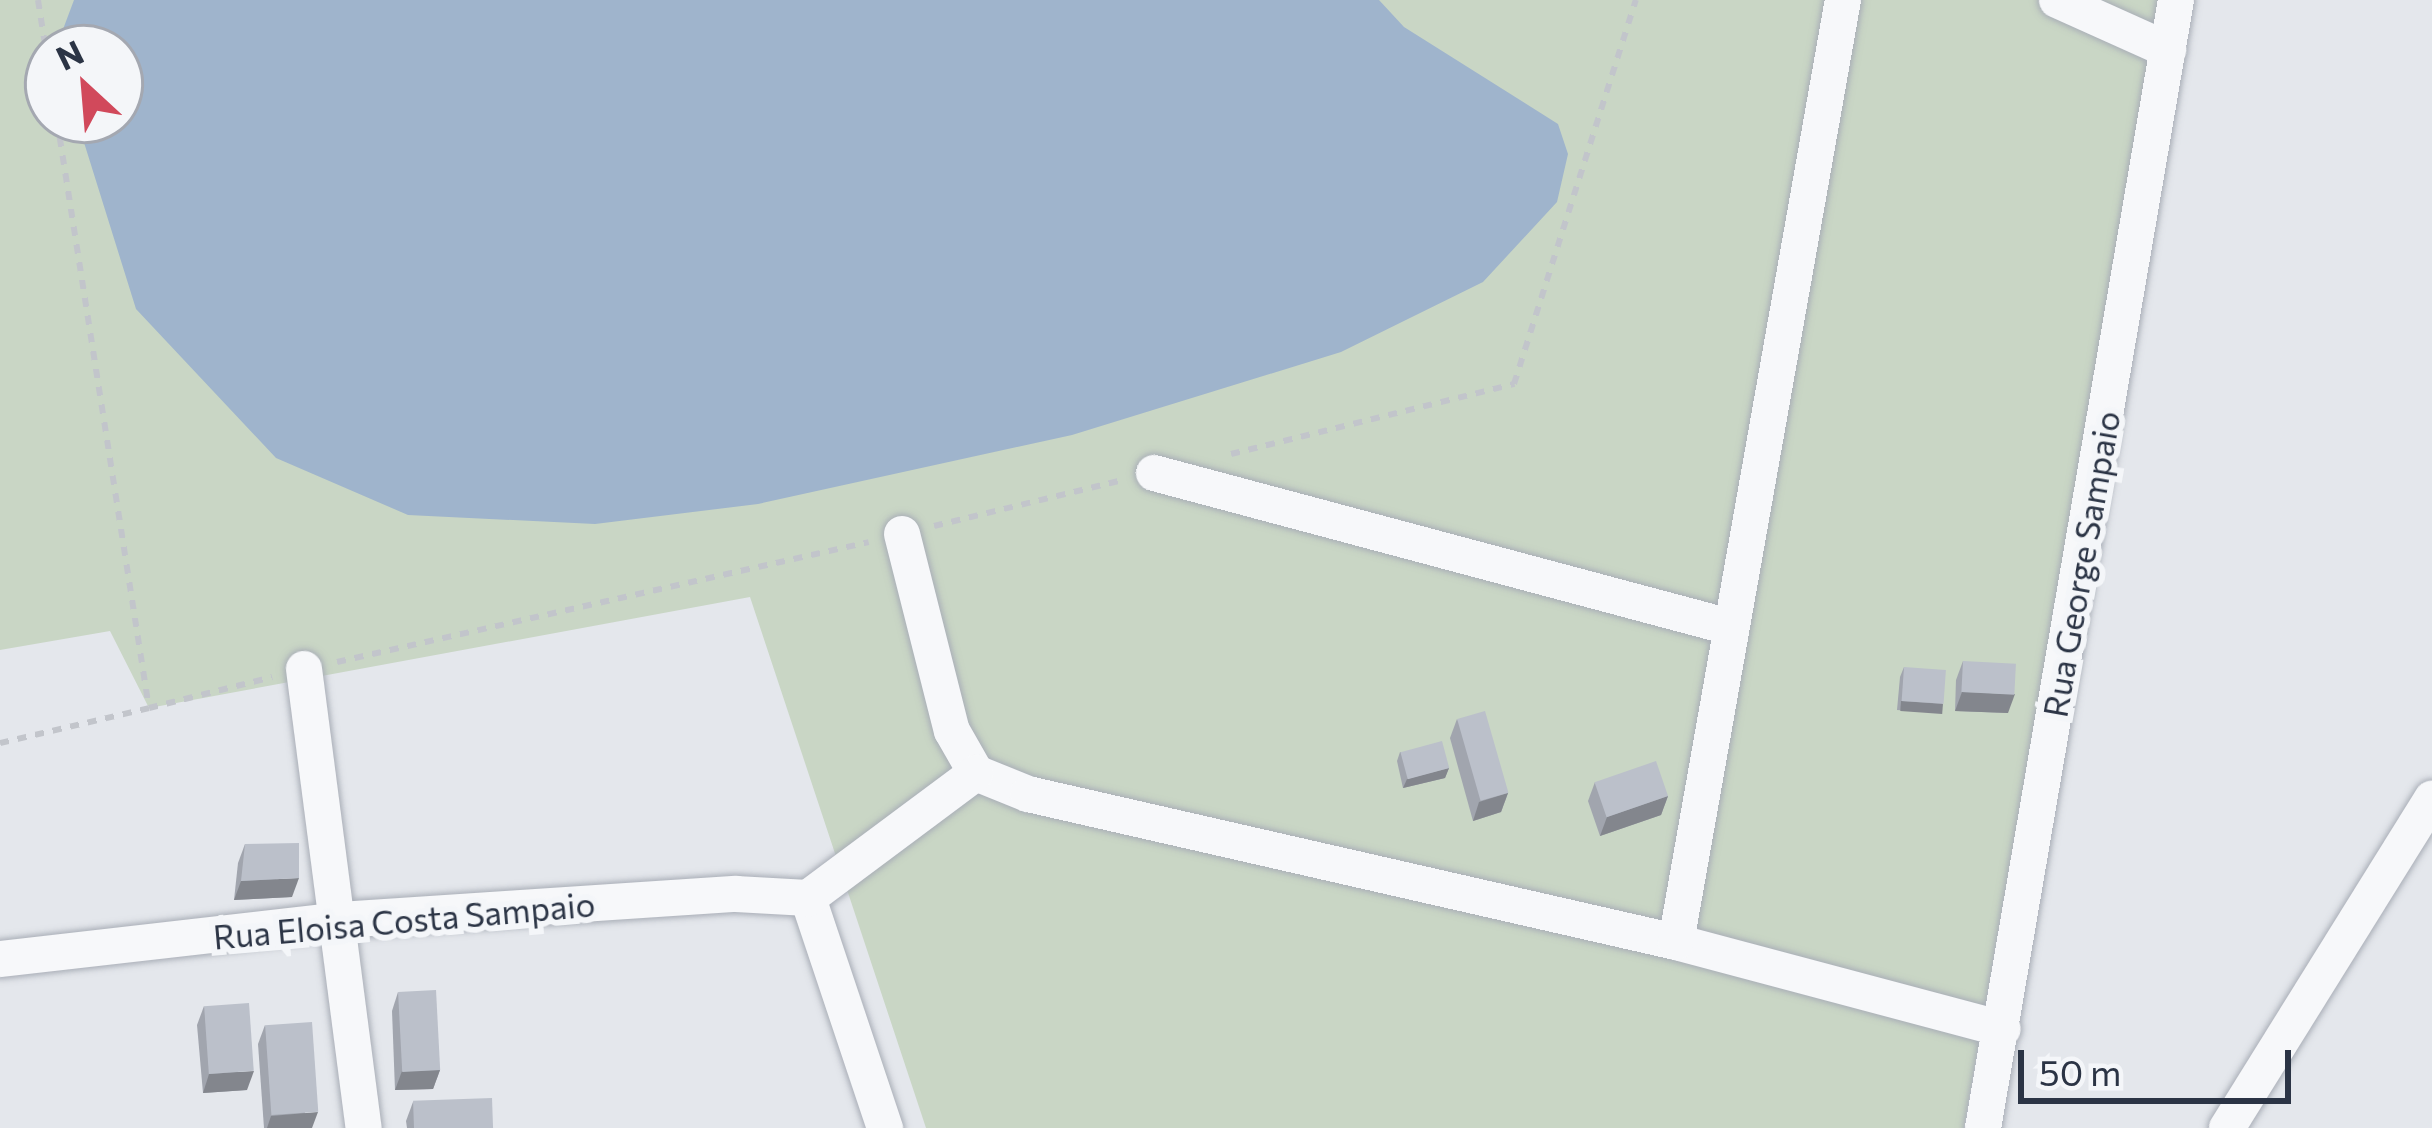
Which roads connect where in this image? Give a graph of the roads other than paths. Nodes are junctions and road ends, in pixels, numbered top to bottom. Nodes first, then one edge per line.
1 (1843, 0) edge
2 (2057, 0) edge
3 (2176, 0) edge
4 (2168, 50) junction
5 (1154, 472) road end
6 (902, 534) road end
7 (1730, 627) junction
8 (304, 669) road end
9 (976, 773) junction
10 (2432, 799) edge
11 (808, 898) junction
12 (340, 920) junction
13 (1676, 942) junction
14 (0, 959) edge
15 (2003, 1028) junction
16 (364, 1128) edge
17 (885, 1128) edge
18 (1983, 1128) edge
19 (2227, 1128) edge

1 - 7 street
2 - 4 street
3 - 4 street, Rua George Sampaio
4 - 15 street, Rua George Sampaio
5 - 7 street
6 - 9 street
7 - 13 street
8 - 12 street
9 - 11 street
9 - 13 street
10 - 19 street
11 - 12 street, Rua Eloisa Costa Sampaio
11 - 17 street
12 - 14 street, Rua Eloisa Costa Sampaio
12 - 16 street
13 - 15 street
15 - 18 street, Rua George Sampaio

